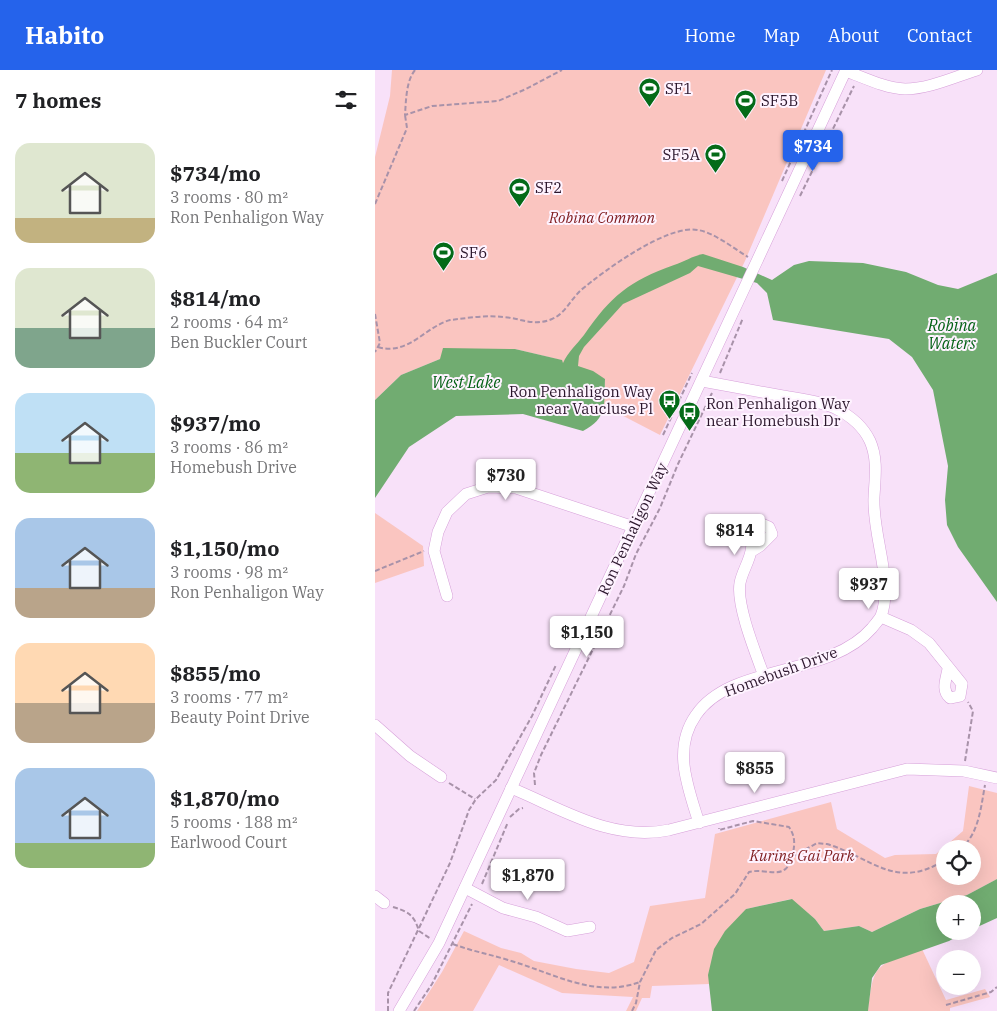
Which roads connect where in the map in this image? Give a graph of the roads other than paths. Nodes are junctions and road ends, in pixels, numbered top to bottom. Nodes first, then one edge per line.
1 (846, 70) edge
2 (977, 70) edge
3 (701, 381) junction
4 (634, 527) junction
5 (751, 551) dead end
6 (447, 596) dead end
7 (881, 617) junction
8 (948, 669) junction
9 (764, 676) junction
10 (375, 725) edge
11 (992, 776) edge
12 (441, 777) road end
13 (511, 788) junction
14 (699, 823) junction
15 (465, 888) junction
16 (590, 928) dead end
17 (399, 1011) edge

1 - 2 street
1 - 3 street, Ron Penhaligon Way
3 - 4 street, Ron Penhaligon Way
3 - 7 street
4 - 6 street
4 - 13 street, Ron Penhaligon Way
5 - 9 street
7 - 8 street
7 - 9 street, Homebush Drive
8 - 8 street
9 - 14 street, Homebush Drive
10 - 12 street
11 - 14 street
13 - 14 street
13 - 15 street, Ron Penhaligon Way
15 - 16 street
15 - 17 street, Ron Penhaligon Way

